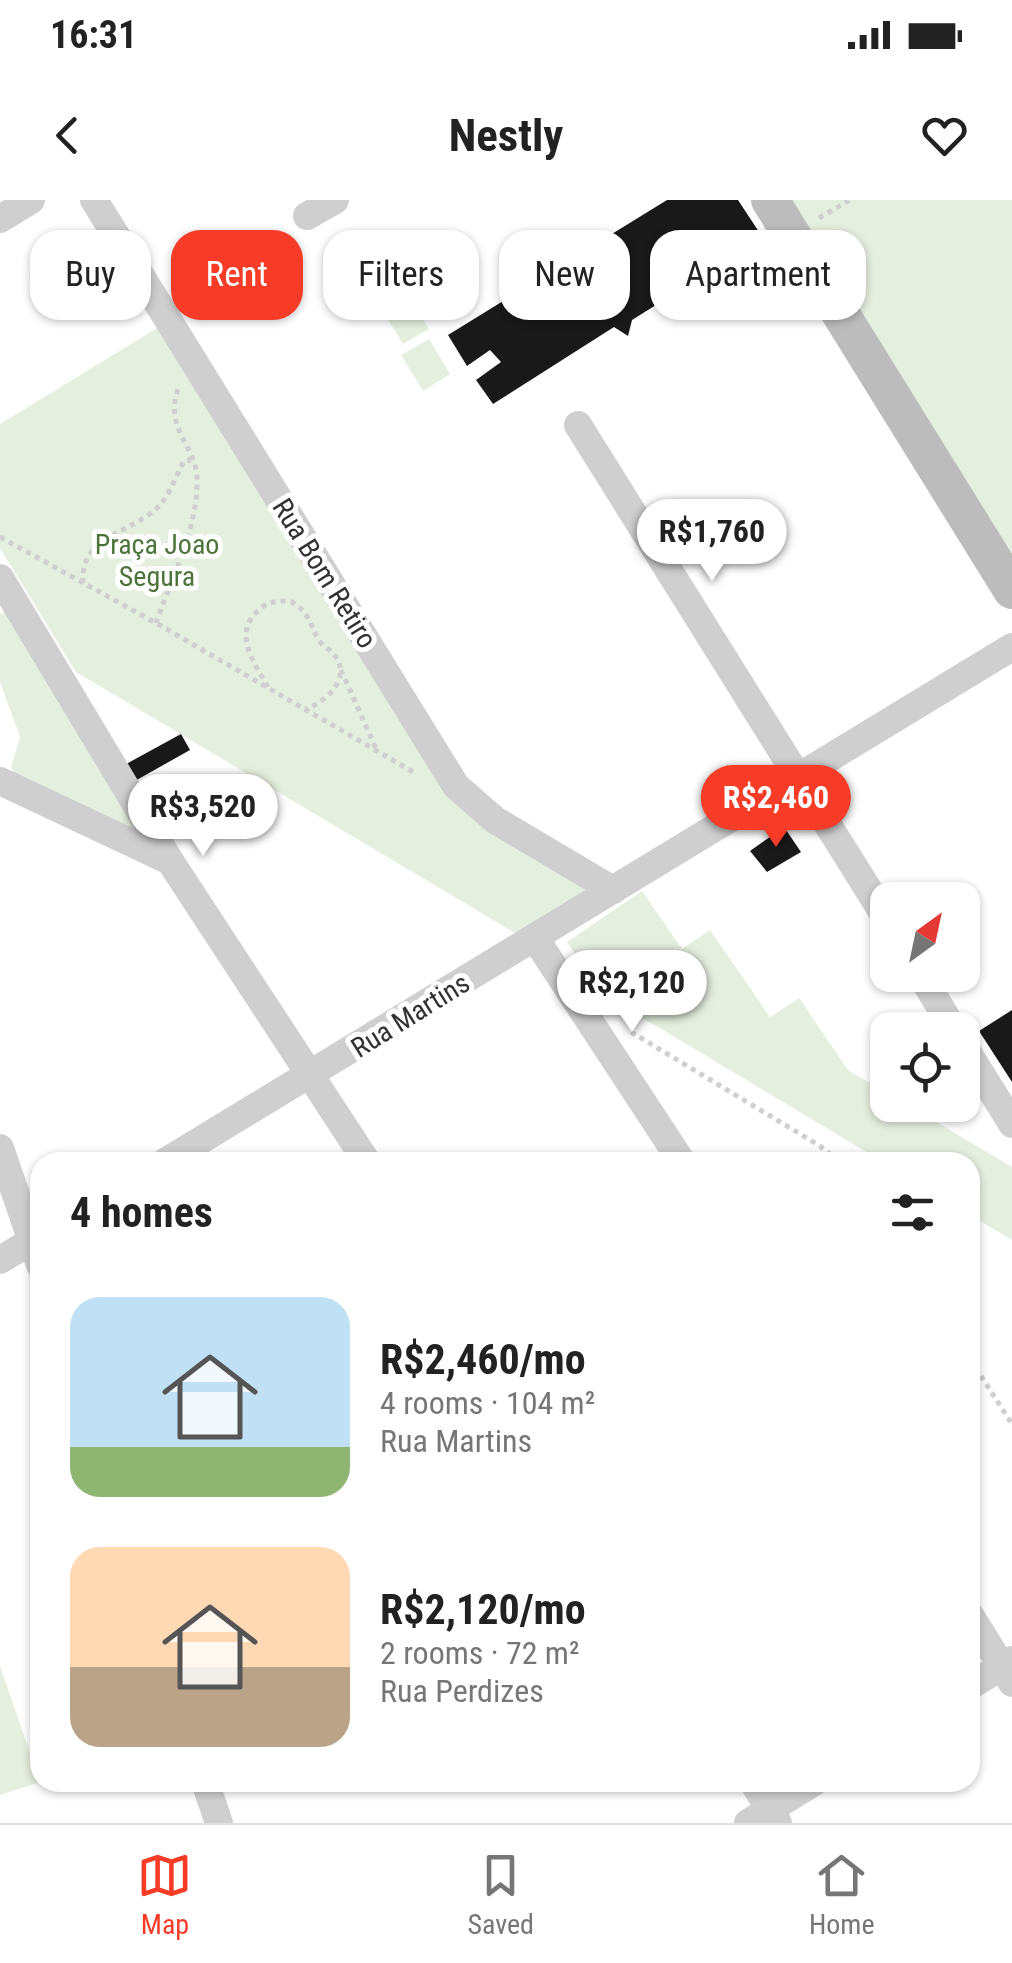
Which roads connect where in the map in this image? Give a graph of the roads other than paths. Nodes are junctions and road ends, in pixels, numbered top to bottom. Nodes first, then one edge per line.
1 (30, 200) edge
2 (94, 200) edge
3 (335, 200) edge
4 (770, 200) edge
5 (307, 216) dead end
6 (0, 220) edge
7 (578, 425) dead end
8 (0, 578) edge
9 (1012, 590) edge
10 (1012, 647) edge
11 (798, 774) junction
12 (0, 781) edge
13 (170, 861) junction
14 (613, 890) junction
15 (870, 892) edge
16 (535, 938) junction
17 (980, 1072) edge
18 (312, 1076) junction
19 (1012, 1124) edge
20 (0, 1148) edge
21 (182, 1152) edge
22 (361, 1152) edge
23 (675, 1152) edge
24 (30, 1229) edge
25 (30, 1250) edge
26 (0, 1260) edge
27 (980, 1629) edge
28 (1008, 1670) edge
29 (980, 1682) edge
30 (216, 1792) edge
31 (756, 1792) edge
32 (801, 1792) edge
33 (765, 1819) edge
34 (220, 1823) edge

1 - 6 street
2 - 14 street, Rua Bom Retiro
3 - 5 street
4 - 9 street
7 - 11 street
8 - 13 street
10 - 11 street, Rua Martins
11 - 14 street, Rua Martins
11 - 15 street
12 - 13 street
13 - 18 street
14 - 16 street, Rua Martins
16 - 18 street, Rua Martins
16 - 23 street
17 - 19 street
18 - 21 street, Rua Martins
18 - 22 street
20 - 24 street
25 - 26 street
27 - 28 street
28 - 29 street
30 - 34 street
31 - 33 street
32 - 33 street

